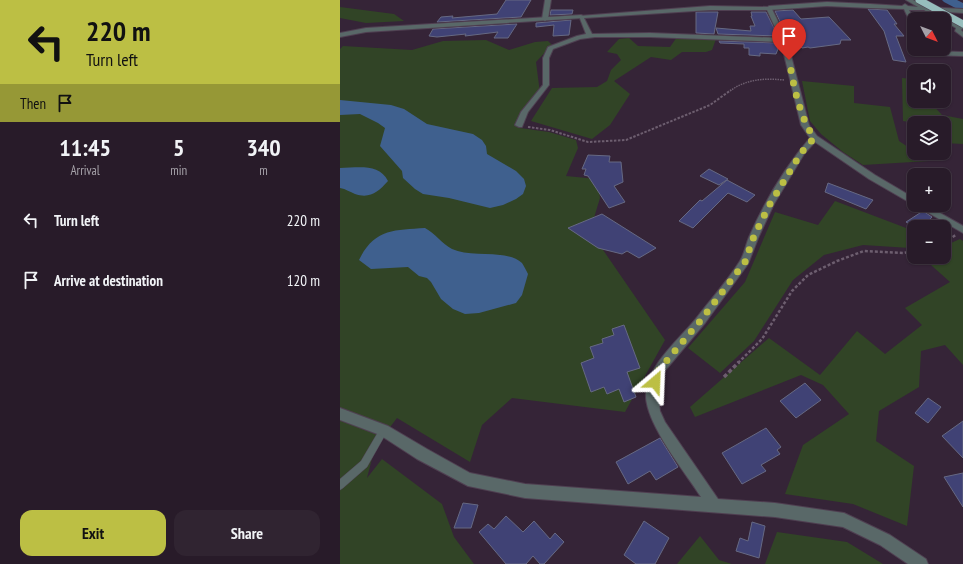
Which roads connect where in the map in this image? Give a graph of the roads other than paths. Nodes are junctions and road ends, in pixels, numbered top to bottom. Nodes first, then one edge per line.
1 (548, 0) edge
2 (931, 0) edge
3 (910, 1) edge
4 (919, 2) edge
5 (963, 5) edge
6 (906, 7) junction
7 (769, 8) junction
8 (927, 10) junction
9 (963, 10) edge
10 (908, 12) edge
11 (931, 12) edge
12 (582, 17) junction
13 (963, 18) edge
14 (545, 19) junction
15 (951, 23) edge
16 (963, 24) edge
17 (340, 35) edge
18 (963, 35) edge
19 (590, 36) junction
20 (784, 40) junction
21 (951, 54) edge
22 (963, 54) edge
23 (519, 125) road end
24 (814, 138) junction
25 (907, 198) edge
26 (931, 212) edge
27 (963, 230) edge
28 (340, 414) edge
29 (384, 430) junction
30 (340, 485) edge
31 (715, 506) junction
32 (921, 564) edge

1 - 14 street
2 - 13 highway
3 - 4 street
4 - 5 street
4 - 6 street
4 - 8 street
4 - 16 highway, bridge
6 - 7 street
6 - 8 street
6 - 10 street
7 - 12 street
7 - 20 street
8 - 9 street
8 - 11 street
12 - 14 street
12 - 19 street
14 - 17 street
15 - 18 street
19 - 20 street
19 - 23 street
20 - 24 street
21 - 22 street
24 - 25 street
24 - 31 street
26 - 27 street
28 - 29 street
29 - 30 lane
29 - 31 street
31 - 32 street

